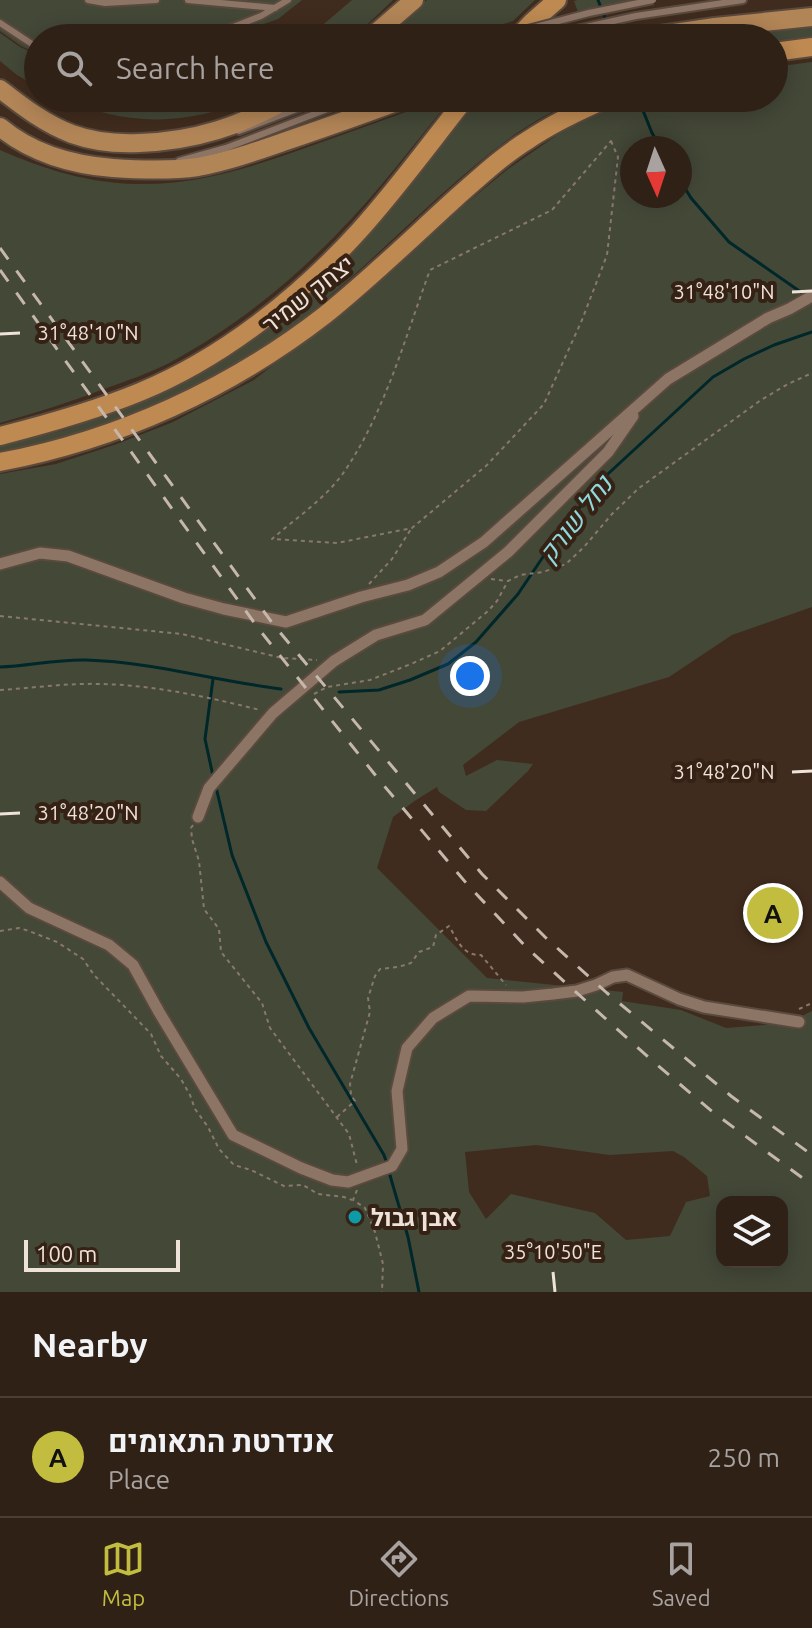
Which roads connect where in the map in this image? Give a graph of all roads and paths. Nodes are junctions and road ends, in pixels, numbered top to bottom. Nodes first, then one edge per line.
1 (88, 0) edge
2 (156, 0) edge
3 (188, 0) edge
4 (288, 0) edge
5 (414, 0) edge
6 (557, 0) edge
7 (653, 0) edge
8 (743, 0) edge
9 (275, 8) junction
10 (812, 17) edge
11 (0, 23) edge
12 (241, 24) edge
13 (386, 24) edge
14 (532, 24) edge
15 (547, 24) edge
16 (600, 24) edge
17 (744, 24) edge
18 (24, 39) edge
19 (812, 47) edge
20 (788, 50) edge
21 (0, 89) edge
22 (24, 107) edge
23 (31, 112) edge
24 (264, 112) edge
25 (290, 112) edge
26 (320, 112) edge
27 (369, 112) edge
28 (455, 112) edge
29 (580, 112) edge
30 (0, 127) edge
31 (120, 144) junction
32 (96, 167) junction
33 (812, 296) edge
34 (812, 373) edge
35 (646, 398) junction
36 (0, 436) edge
37 (0, 462) edge
38 (412, 528) junction
39 (0, 564) edge
40 (361, 597) junction
41 (0, 616) edge
42 (334, 661) junction
43 (0, 690) edge
44 (314, 694) dead end
45 (273, 713) junction
46 (198, 817) joint
47 (0, 882) edge
48 (0, 931) edge
49 (799, 1022) dead end
50 (361, 1179) junction
51 (353, 1200) junction
52 (382, 1292) edge

1 - 2 lane
3 - 9 lane
4 - 9 lane
5 - 13 main road
6 - 14 highway
7 - 15 lane, bridge
8 - 16 lane
9 - 12 lane
10 - 17 main road
11 - 18 lane
19 - 20 highway
21 - 22 main road
23 - 31 main road
24 - 31 main road
25 - 31 lane
26 - 32 lane
27 - 32 main road
28 - 36 highway, יצחק שמיר
29 - 37 highway, יצחק שמיר
30 - 32 main road
33 - 35 street
34 - 44 path
35 - 40 street
35 - 42 street
38 - 38 path
38 - 40 path
39 - 40 street
41 - 42 path
42 - 45 street
43 - 45 path
45 - 46 street
46 - 50 path
47 - 50 street
48 - 51 path
49 - 50 street
50 - 51 path
51 - 52 path

